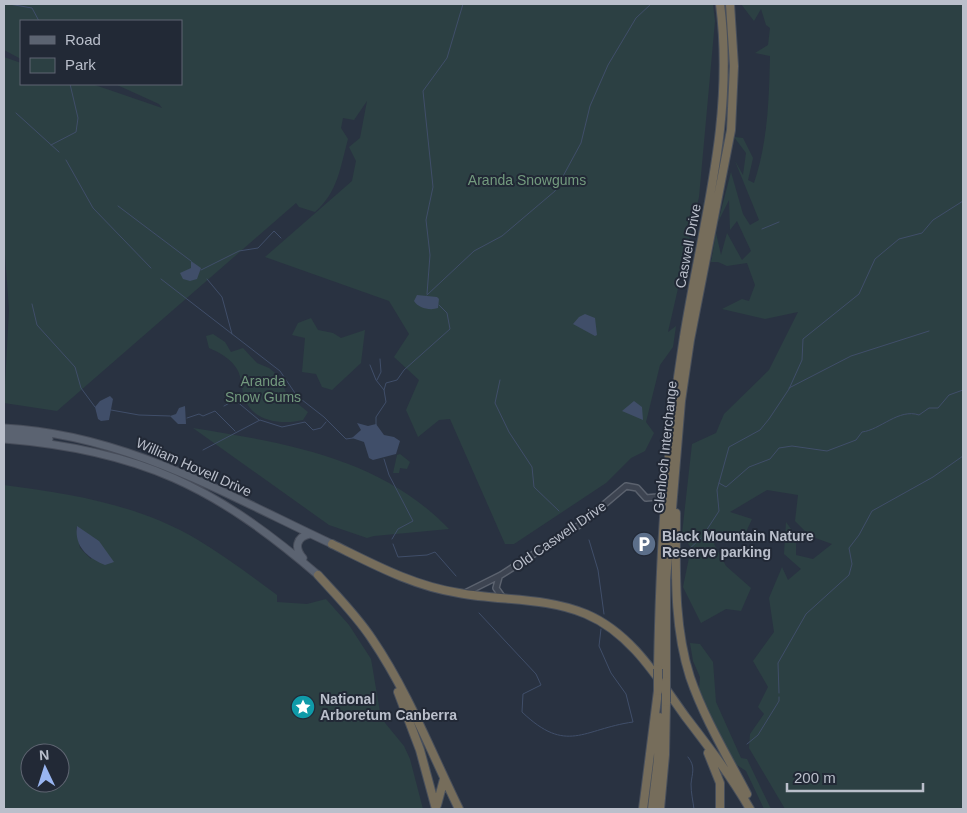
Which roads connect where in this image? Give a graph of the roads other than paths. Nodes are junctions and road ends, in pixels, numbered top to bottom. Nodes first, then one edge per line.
1 (720, 4) edge
2 (730, 4) edge
3 (699, 298) joint
4 (4, 428) edge
5 (4, 434) edge
6 (678, 436) junction
7 (4, 440) edge
8 (75, 448) junction
9 (665, 492) junction
10 (310, 534) junction
11 (332, 544) joint
12 (318, 575) junction
13 (502, 575) junction
14 (460, 594) junction
15 (506, 599) junction
16 (357, 619) junction
17 (658, 691) junction
18 (689, 721) junction
19 (444, 779) junction
20 (436, 809) edge
21 (459, 809) edge
22 (643, 809) edge
23 (652, 809) edge
24 (660, 809) edge
25 (720, 809) edge
26 (750, 809) edge
27 (754, 809) edge

1 - 9 highway, Caswell Drive
2 - 3 highway, Caswell Drive
3 - 6 highway, Glenloch Interchange
4 - 10 main road, William Hovell Drive
5 - 8 main road
6 - 24 highway, Glenloch Interchange, bridge
6 - 27 highway
7 - 8 main road, William Hovell Drive
8 - 12 main road, William Hovell Drive
9 - 13 street, Old Caswell Drive
9 - 17 highway, Glenloch Interchange, bridge
10 - 11 main road
10 - 12 main road
11 - 14 highway
12 - 16 highway
13 - 14 street, Old Caswell Drive
13 - 15 street, Old Caswell Drive
14 - 15 highway
15 - 18 highway
16 - 19 highway
16 - 20 highway
17 - 22 highway
17 - 23 highway, Glenloch Interchange
18 - 25 highway
18 - 26 highway
19 - 20 highway
19 - 21 highway

